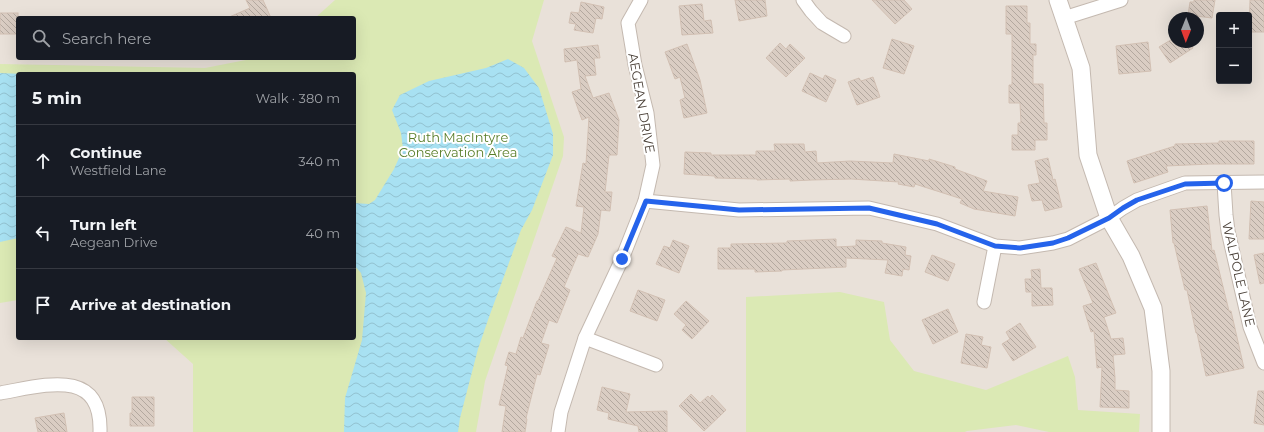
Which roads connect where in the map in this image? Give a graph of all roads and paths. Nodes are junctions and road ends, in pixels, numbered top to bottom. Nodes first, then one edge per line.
1 (641, 0) edge
2 (803, 0) edge
3 (1058, 0) edge
4 (1121, 0) edge
5 (1064, 18) junction
6 (844, 36) dead end
7 (1264, 182) edge
8 (1224, 183) junction
9 (646, 201) junction
10 (1109, 218) junction
11 (995, 246) junction
12 (984, 302) dead end
13 (585, 338) junction
14 (1264, 363) edge
15 (656, 365) dead end
16 (0, 393) edge
17 (100, 432) edge
18 (558, 432) edge
19 (1161, 432) edge

1 - 9 street, AEGEAN DRIVE
2 - 6 street
3 - 5 street
4 - 5 street
5 - 10 street
7 - 8 street
8 - 10 street
8 - 14 street, WALPOLE LANE
9 - 11 street
9 - 13 street, AEGEAN DRIVE
10 - 11 street
10 - 19 street
11 - 12 street
13 - 15 street
13 - 18 street, AEGEAN DRIVE
16 - 17 street

